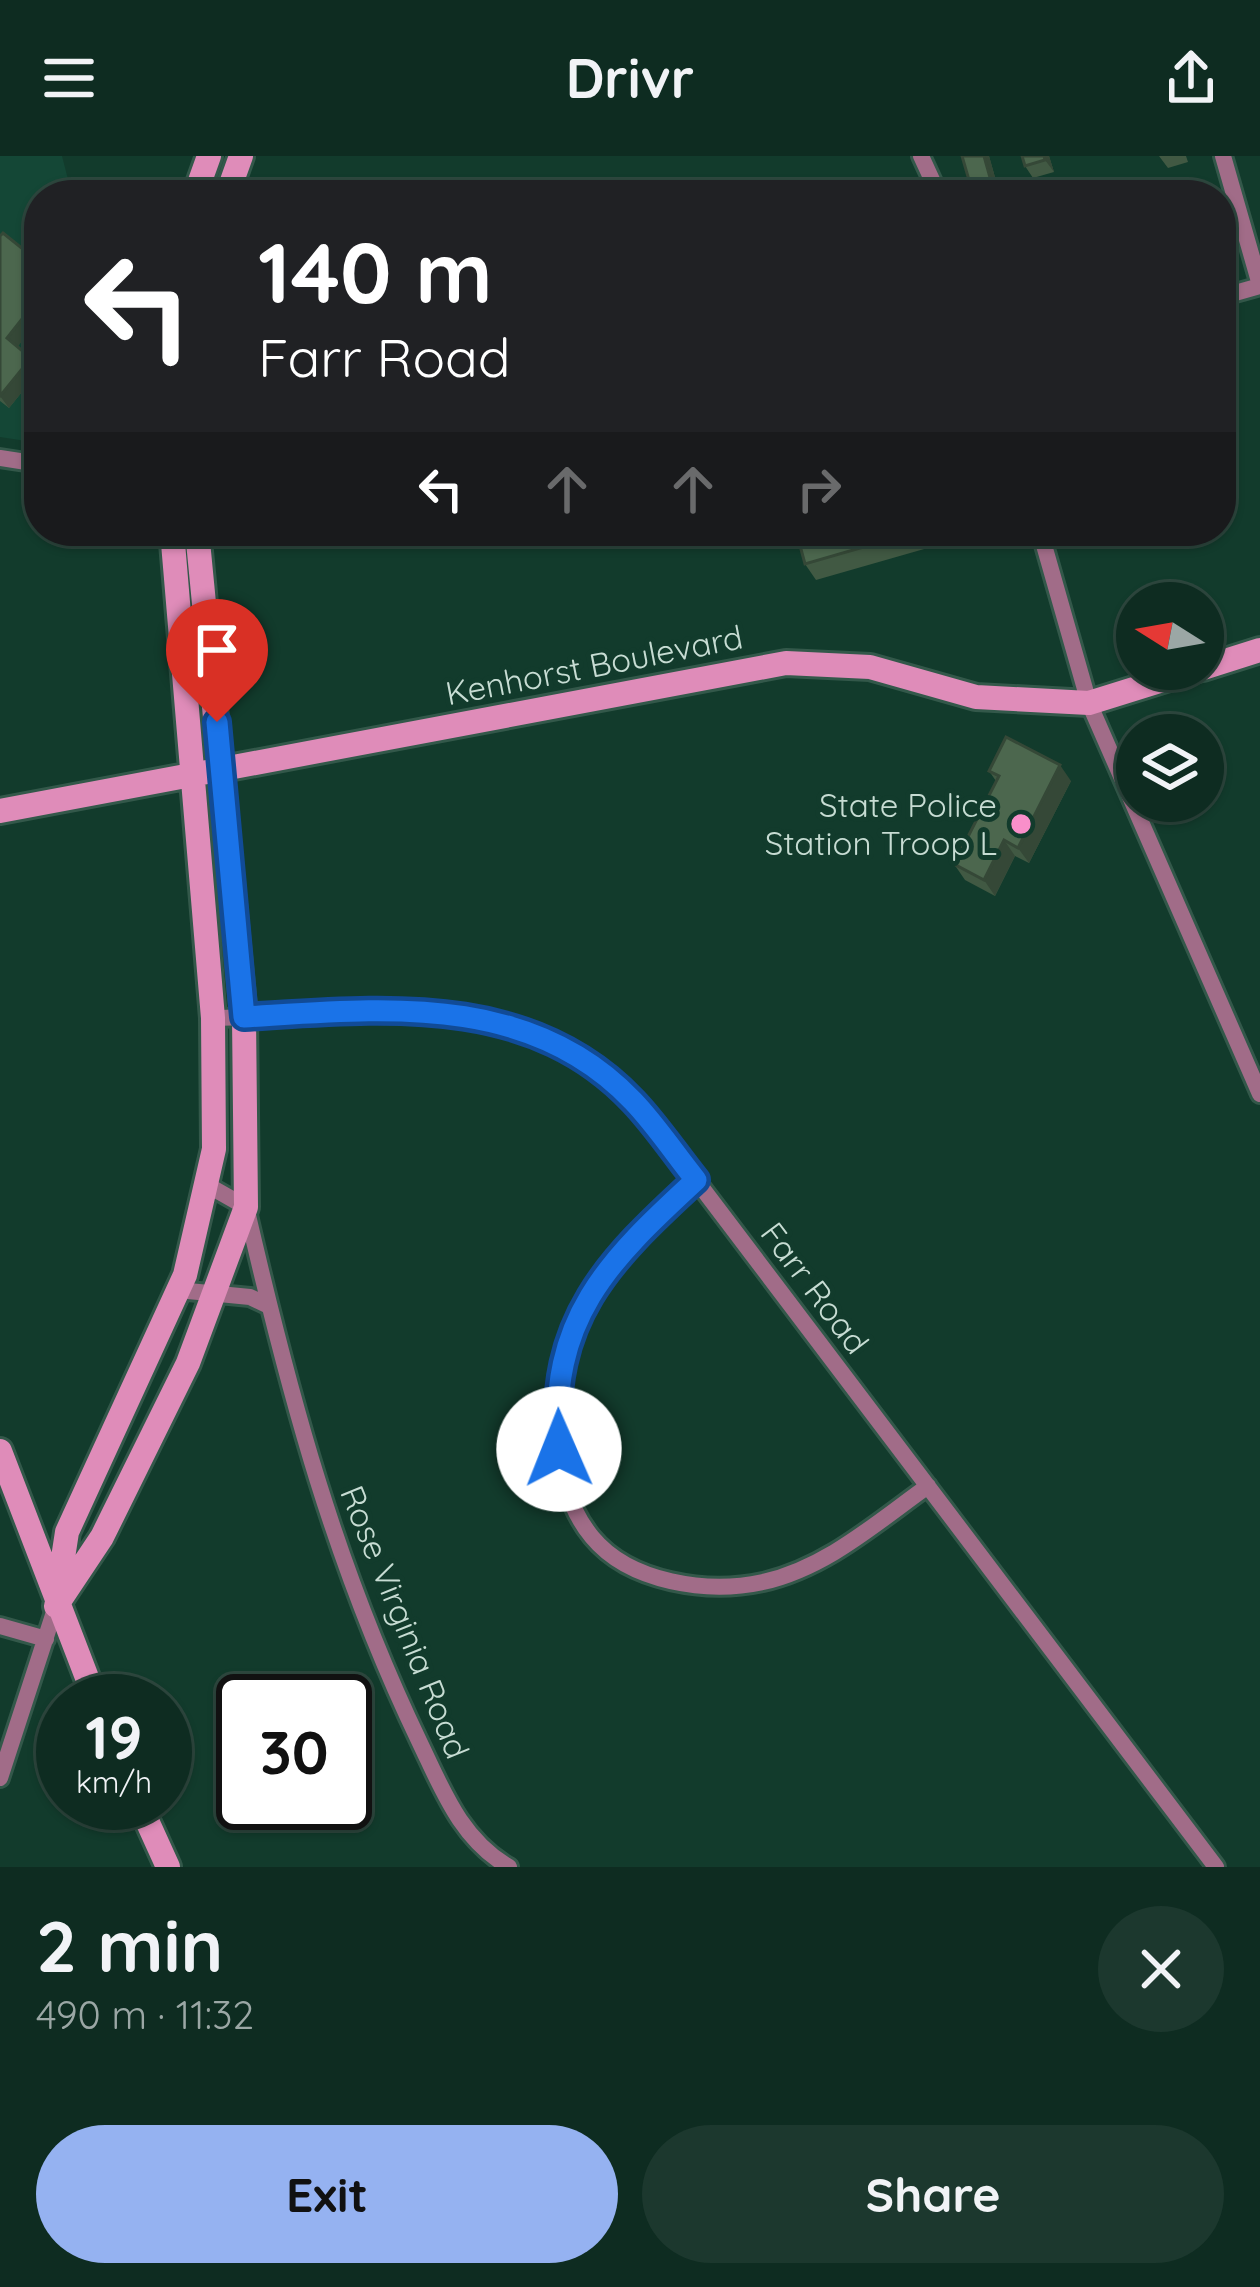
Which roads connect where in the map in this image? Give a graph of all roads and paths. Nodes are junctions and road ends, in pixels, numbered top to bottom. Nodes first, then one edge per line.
1 (1236, 201) edge
2 (1260, 285) edge
3 (173, 546) edge
4 (199, 546) edge
5 (1044, 546) edge
6 (1260, 650) edge
7 (1224, 661) edge
8 (1131, 690) edge
9 (1089, 703) junction
10 (224, 770) junction
11 (195, 775) junction
12 (0, 811) edge
13 (244, 1017) junction
14 (213, 1018) junction
15 (1260, 1094) edge
16 (696, 1180) junction
17 (209, 1186) junction
18 (246, 1207) junction
19 (178, 1291) junction
20 (217, 1295) junction
21 (269, 1306) junction
22 (0, 1451) edge
23 (928, 1486) junction
24 (56, 1606) junction
25 (0, 1626) edge
26 (46, 1639) junction
27 (85, 1674) edge
28 (0, 1778) edge
29 (151, 1830) edge
30 (168, 1867) edge
31 (509, 1867) edge
32 (1216, 1867) edge

1 - 2 street
3 - 11 street
4 - 10 street
5 - 9 street
6 - 7 street, Kenhorst Boulevard
8 - 9 street, Kenhorst Boulevard
9 - 10 street, Kenhorst Boulevard
9 - 15 street
10 - 11 street, Kenhorst Boulevard
10 - 13 street
11 - 12 street, Kenhorst Boulevard
11 - 14 street
13 - 14 street, Farr Road
13 - 16 street, Farr Road
13 - 18 street
14 - 17 street
16 - 23 street, Farr Road
16 - 23 street
17 - 18 street
17 - 19 street
18 - 20 street
18 - 21 street, Rose Virginia Road
19 - 20 street
19 - 24 street
20 - 21 street
20 - 24 street
21 - 31 street, Rose Virginia Road
22 - 24 street
23 - 32 street, Farr Road
24 - 26 street
24 - 27 street
25 - 26 street
26 - 28 street
29 - 30 street

